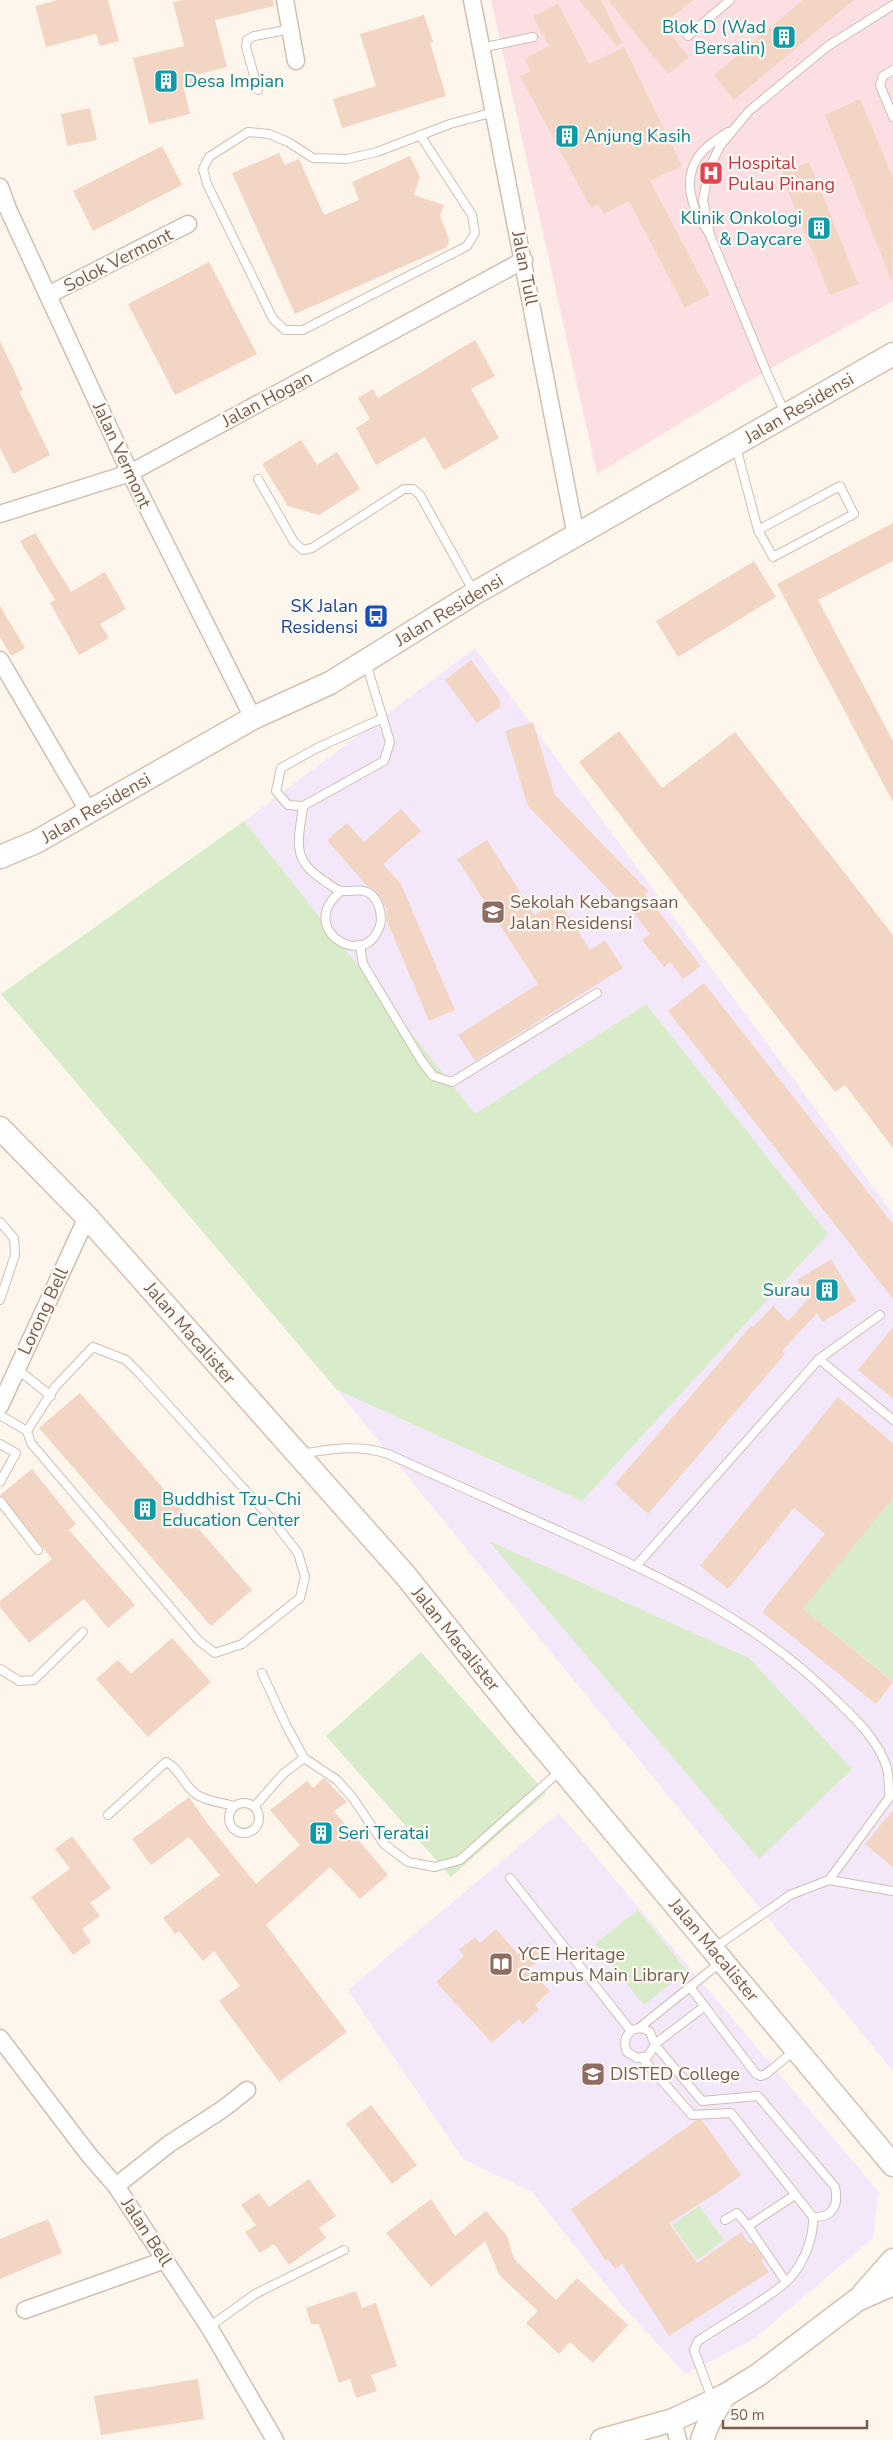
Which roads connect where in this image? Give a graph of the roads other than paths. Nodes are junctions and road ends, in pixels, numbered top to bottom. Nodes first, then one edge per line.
1 (285, 0) edge
2 (472, 0) edge
3 (730, 0) edge
4 (893, 5) edge
5 (291, 30) junction
6 (688, 36) dead end
7 (533, 37) dead end
8 (481, 48) junction
9 (296, 61) dead end
10 (893, 70) edge
11 (258, 90) dead end
12 (494, 112) junction
13 (893, 117) edge
14 (734, 128) junction
15 (420, 135) junction
16 (0, 187) edge
17 (4, 210) edge
18 (188, 224) dead end
19 (710, 234) junction
20 (524, 260) junction
21 (48, 295) junction
22 (893, 354) edge
23 (786, 415) junction
24 (735, 445) junction
25 (130, 473) junction
26 (258, 479) dead end
27 (0, 514) edge
28 (758, 530) junction
29 (576, 536) junction
30 (475, 593) junction
31 (0, 660) edge
32 (365, 662) junction
33 (253, 718) junction
34 (383, 718) junction
35 (303, 806) junction
36 (89, 812) junction
37 (36, 842) junction
38 (0, 846) edge
39 (0, 857) edge
40 (0, 862) edge
41 (341, 891) junction
42 (360, 945) junction
43 (597, 993) dead end
44 (0, 1128) edge
45 (87, 1217) junction
46 (0, 1222) edge
47 (0, 1300) edge
48 (880, 1315) dead end
49 (819, 1359) junction
50 (17, 1369) junction
51 (51, 1396) junction
52 (0, 1406) edge
53 (0, 1415) edge
54 (893, 1420) edge
55 (27, 1431) junction
56 (0, 1444) edge
57 (297, 1454) junction
58 (0, 1482) edge
59 (0, 1501) edge
60 (38, 1550) dead end
61 (636, 1566) junction
62 (82, 1632) dead end
63 (0, 1669) edge
64 (262, 1673) dead end
65 (304, 1758) junction
66 (562, 1770) junction
67 (233, 1806) junction
68 (254, 1807) junction
69 (108, 1815) dead end
70 (510, 1878) dead end
71 (830, 1880) junction
72 (893, 1891) edge
73 (717, 1955) junction
74 (690, 1987) junction
75 (704, 2006) junction
76 (639, 2028) junction
77 (630, 2031) junction
78 (0, 2038) edge
79 (655, 2044) junction
80 (797, 2049) junction
81 (642, 2058) junction
82 (247, 2090) dead end
83 (893, 2165) edge
84 (116, 2186) junction
85 (795, 2195) junction
86 (813, 2217) junction
87 (725, 2220) dead end
88 (748, 2226) junction
89 (344, 2250) dead end
90 (165, 2260) junction
91 (893, 2260) edge
92 (786, 2282) junction
93 (893, 2284) edge
94 (857, 2300) junction
95 (25, 2310) dead end
96 (208, 2327) junction
97 (718, 2398) junction
98 (676, 2430) edge
99 (619, 2438) edge
100 (274, 2440) edge
101 (702, 2440) edge

1 - 5 street
2 - 8 street, Jalan Tull
3 - 6 lane
4 - 14 lane
5 - 9 street
5 - 11 lane
7 - 8 lane
8 - 12 street, Jalan Tull
10 - 13 lane
12 - 15 lane
12 - 20 street, Jalan Tull
14 - 19 lane
14 - 19 lane
15 - 15 lane
16 - 17 street, Jalan Vermont
17 - 21 street, Jalan Vermont
18 - 21 street, Solok Vermont
19 - 23 lane
20 - 25 street, Jalan Hogan
20 - 29 street, Jalan Tull
21 - 25 street, Jalan Vermont
22 - 23 main road, Jalan Residensi
23 - 24 main road, Jalan Residensi
24 - 28 lane
24 - 29 main road, Jalan Residensi
25 - 27 street, Jalan Hogan
25 - 33 street, Jalan Vermont
26 - 30 lane
28 - 28 lane
29 - 30 main road, Jalan Residensi
30 - 32 main road, Jalan Residensi
31 - 36 street
32 - 33 main road, Jalan Residensi
32 - 34 lane
33 - 36 main road, Jalan Residensi
34 - 35 lane
34 - 35 lane
35 - 41 lane
36 - 37 main road, Jalan Residensi
37 - 38 main road
37 - 39 main road, Jalan Residensi
37 - 40 main road
41 - 42 lane
41 - 42 lane
42 - 43 lane
44 - 45 main road, Jalan Macalister
45 - 50 street, Lorong Bell
45 - 57 main road, Jalan Macalister
46 - 47 lane
48 - 49 lane
49 - 54 lane
49 - 61 lane
50 - 51 lane
50 - 52 street, Lorong Bell
51 - 55 lane
51 - 55 lane
53 - 55 lane
56 - 58 lane
57 - 61 lane
57 - 66 main road, Jalan Macalister
59 - 60 lane
61 - 71 lane
62 - 63 lane
64 - 65 lane
65 - 66 lane
65 - 68 lane
66 - 73 main road, Jalan Macalister
67 - 68 lane
67 - 68 lane
67 - 69 lane
70 - 77 lane
71 - 72 lane
71 - 73 lane
73 - 74 lane
73 - 80 main road, Jalan Macalister
74 - 75 lane
74 - 76 lane
75 - 79 lane
75 - 80 lane
76 - 77 lane
76 - 79 lane
77 - 81 lane
78 - 84 street, Jalan Bell
79 - 81 lane
79 - 86 lane
80 - 83 main road, Jalan Macalister
81 - 85 lane
82 - 84 street
84 - 90 street, Jalan Bell
85 - 86 lane
85 - 88 lane
86 - 92 lane
87 - 88 lane
88 - 92 lane
89 - 96 lane
90 - 95 street
90 - 96 street, Jalan Bell
91 - 94 main road
92 - 97 lane
93 - 94 main road
94 - 97 main road
96 - 100 street, Jalan Bell
97 - 98 main road
97 - 101 main road
98 - 99 main road

